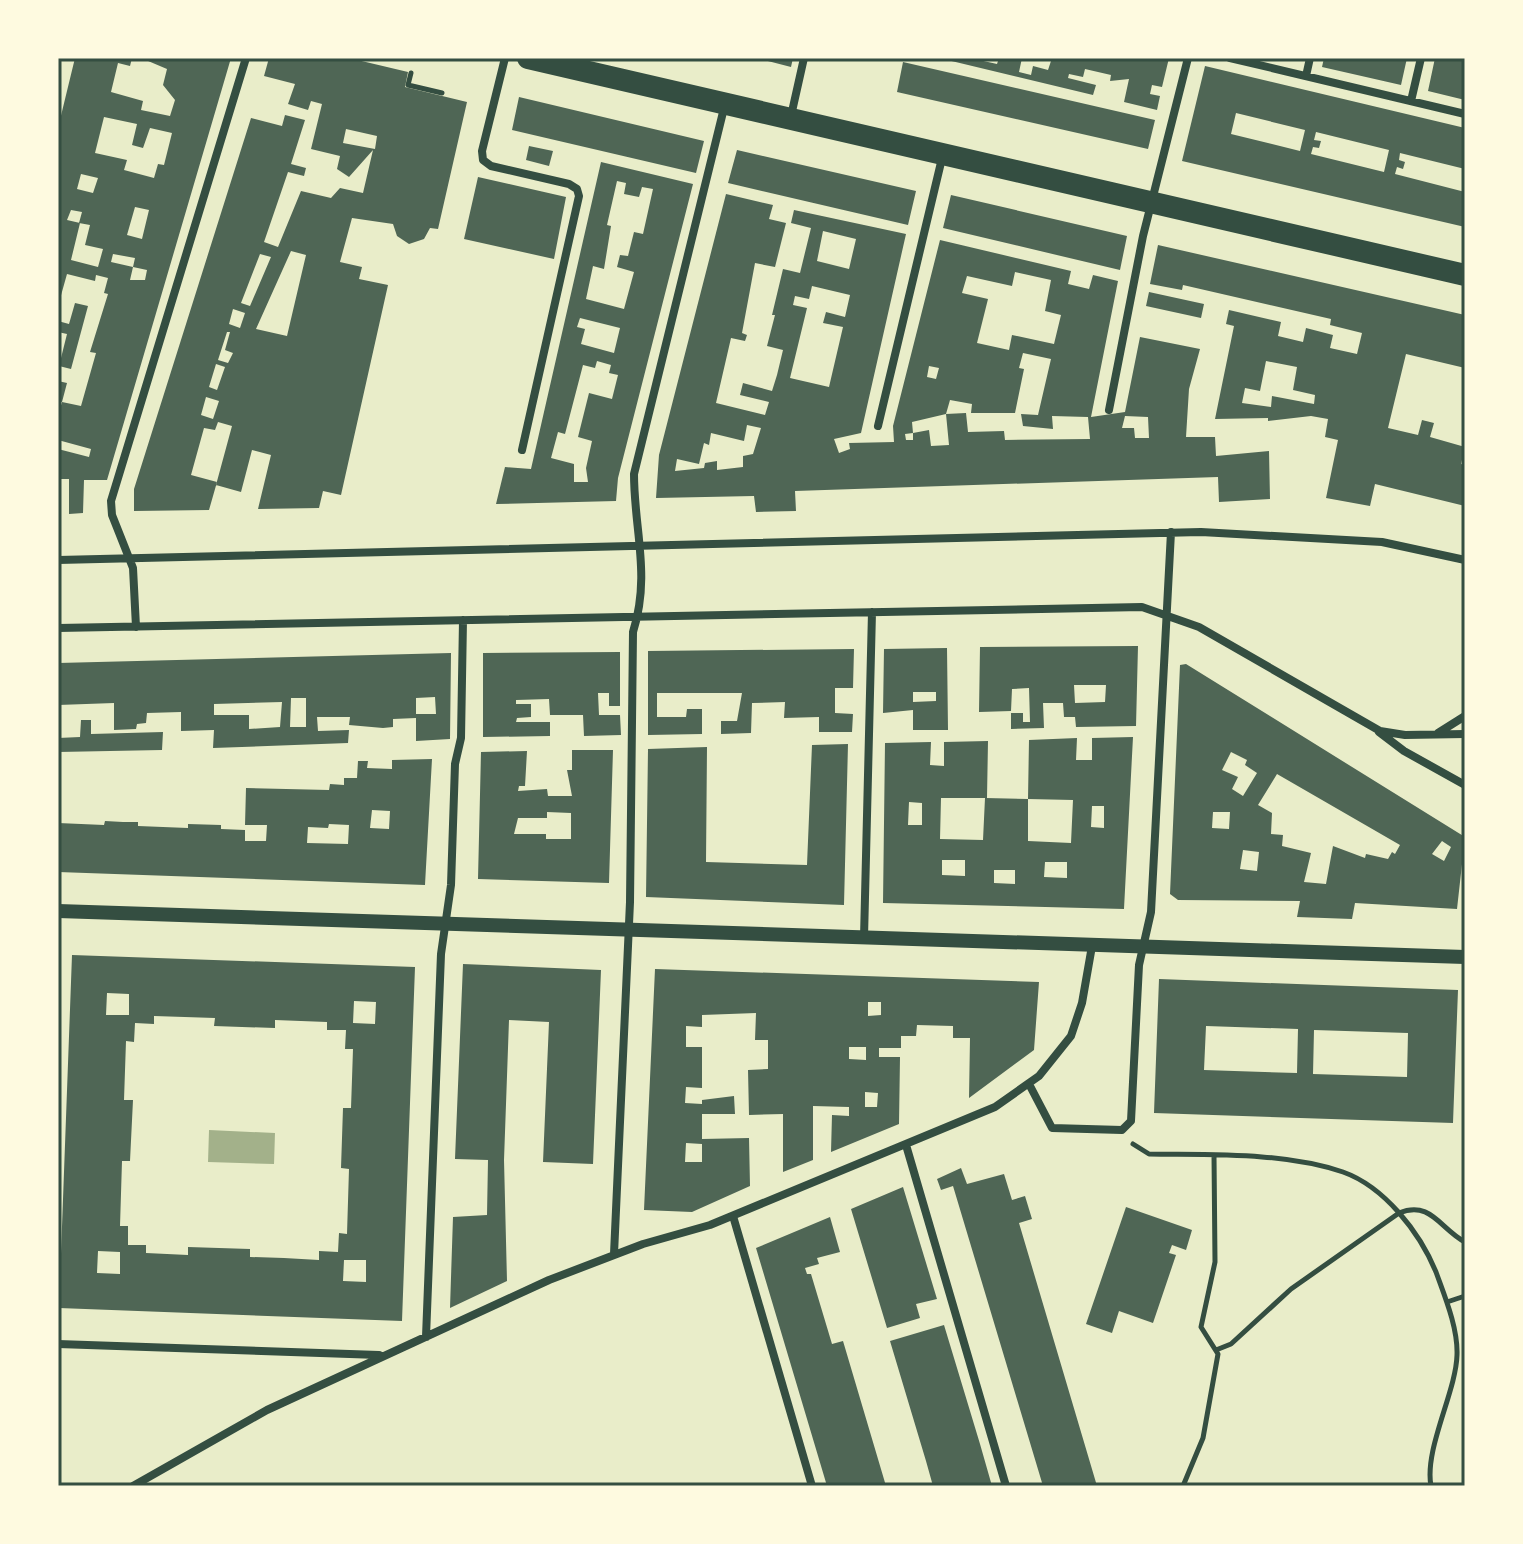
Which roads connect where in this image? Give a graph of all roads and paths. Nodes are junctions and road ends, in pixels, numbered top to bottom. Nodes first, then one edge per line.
1 (246, 58) edge
2 (505, 58) edge
3 (528, 58) edge
4 (804, 58) edge
5 (1188, 58) edge
6 (1230, 58) edge
7 (1310, 58) edge
8 (1421, 58) edge
9 (411, 73) dead end
10 (1306, 76) junction
11 (443, 85) dead end
12 (1411, 101) junction
13 (726, 103) junction
14 (1465, 114) edge
15 (791, 118) junction
16 (943, 153) junction
17 (1154, 202) junction
18 (1465, 275) edge
19 (1109, 410) dead end
20 (878, 426) dead end
21 (522, 450) dead end
22 (1171, 532) junction
23 (641, 544) junction
24 (130, 558) junction
25 (58, 560) edge
26 (1465, 560) edge
27 (872, 612) junction
28 (1164, 612) junction
29 (638, 616) junction
30 (463, 620) junction
31 (136, 627) junction
32 (58, 628) edge
33 (1465, 716) edge
34 (1372, 727) junction
35 (1465, 734) edge
36 (1429, 735) junction
37 (1465, 785) edge
38 (58, 911) edge
39 (445, 924) junction
40 (629, 930) junction
41 (864, 938) junction
42 (1092, 946) junction
43 (1143, 947) junction
44 (1465, 957) edge
45 (1029, 1084) junction
46 (1122, 1130) junction
47 (906, 1145) junction
48 (1214, 1155) junction
49 (1399, 1213) junction
50 (733, 1216) junction
51 (1465, 1242) edge
52 (614, 1254) junction
53 (1465, 1296) edge
54 (1447, 1302) junction
55 (426, 1337) junction
56 (58, 1344) edge
57 (1216, 1350) junction
58 (380, 1355) junction
59 (133, 1486) edge
60 (812, 1486) edge
61 (1006, 1486) edge
62 (1183, 1486) edge
63 (1431, 1486) edge

1 - 24 street
2 - 21 street
3 - 13 highway
4 - 15 street
5 - 17 street
6 - 10 street
7 - 10 street
8 - 12 street
9 - 11 path
10 - 12 street
12 - 14 street
13 - 15 highway
13 - 23 street
15 - 16 highway
16 - 17 highway
16 - 20 street
17 - 18 highway
17 - 19 street
22 - 23 street
22 - 26 street
22 - 28 street
23 - 24 street
23 - 29 street
24 - 25 street
24 - 31 street
27 - 28 street
27 - 29 street
27 - 41 street
28 - 34 street
28 - 43 street
29 - 30 street
29 - 40 street
30 - 31 street
30 - 39 street
31 - 32 street
33 - 36 street
34 - 36 street
34 - 37 street
35 - 36 street
38 - 39 street
39 - 40 street
39 - 55 street
40 - 41 street
40 - 52 street
41 - 42 street
42 - 43 street
42 - 45 street
43 - 44 street
43 - 46 street
45 - 46 street
45 - 47 street
46 - 48 path
47 - 50 street
47 - 61 street
48 - 49 path
48 - 57 path
49 - 51 path
49 - 54 path
49 - 57 path
50 - 52 street
50 - 60 street
52 - 55 street
53 - 54 path
54 - 63 path
55 - 58 street
56 - 58 street
57 - 62 path
58 - 59 street

